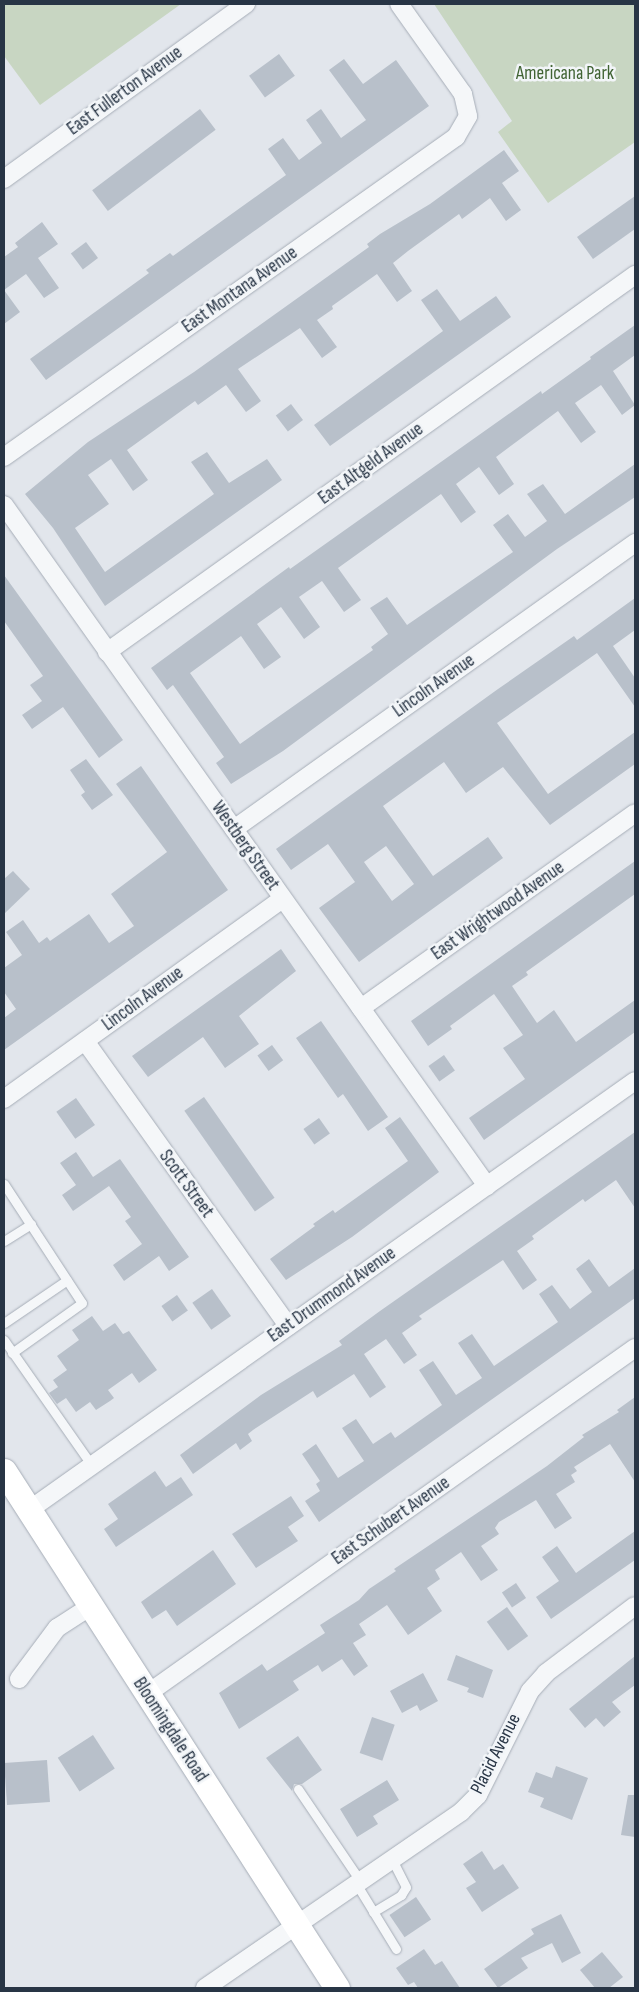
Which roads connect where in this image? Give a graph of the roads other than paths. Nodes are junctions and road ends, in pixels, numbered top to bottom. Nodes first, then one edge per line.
1 (246, 4) edge
2 (399, 4) edge
3 (4, 179) edge
4 (635, 275) edge
5 (4, 457) edge
6 (4, 505) edge
7 (635, 544) edge
8 (107, 652) junction
9 (635, 813) edge
10 (234, 828) junction
11 (282, 899) junction
12 (361, 1008) junction
13 (85, 1041) junction
14 (635, 1081) edge
15 (4, 1098) edge
16 (4, 1184) edge
17 (487, 1186) junction
18 (31, 1224) junction
19 (4, 1242) edge
20 (67, 1280) junction
21 (4, 1323) edge
22 (288, 1326) junction
23 (4, 1340) edge
24 (635, 1348) edge
25 (12, 1353) junction
26 (93, 1467) junction
27 (4, 1471) edge
28 (29, 1510) junction
29 (91, 1606) junction
30 (635, 1606) edge
31 (19, 1679) dead end
32 (147, 1694) junction
33 (298, 1789) dead end
34 (393, 1861) junction
35 (359, 1883) junction
36 (374, 1912) junction
37 (296, 1926) junction
38 (396, 1949) dead end
39 (205, 1988) edge
40 (337, 1988) edge

1 - 3 street, East Fullerton Avenue
2 - 5 street, East Montana Avenue
4 - 8 street, East Altgeld Avenue
6 - 8 street, Westberg Street
7 - 10 street, Lincoln Avenue
8 - 10 street, Westberg Street
9 - 12 street, East Wrightwood Avenue
10 - 11 street, Westberg Street
11 - 12 street, Westberg Street
11 - 13 street, Lincoln Avenue
12 - 17 street, Westberg Street
13 - 15 street, Lincoln Avenue
13 - 22 street, Scott Street
14 - 17 street, East Drummond Avenue
16 - 18 lane
17 - 22 street, East Drummond Avenue
18 - 19 lane
18 - 20 lane
20 - 21 lane
20 - 25 lane
22 - 26 street, East Drummond Avenue
23 - 25 lane
24 - 32 street, East Schubert Avenue
25 - 26 lane
26 - 28 street, East Drummond Avenue
27 - 28 main road, Bloomingdale Road
28 - 29 main road, Bloomingdale Road
29 - 31 street
29 - 32 main road, Bloomingdale Road
30 - 34 street, Placid Avenue
32 - 37 main road, Bloomingdale Road
33 - 35 lane
34 - 35 street, Placid Avenue
34 - 36 lane
35 - 36 lane
35 - 37 street, Placid Avenue
36 - 38 lane
37 - 39 street, Placid Avenue
37 - 40 main road, Bloomingdale Road

